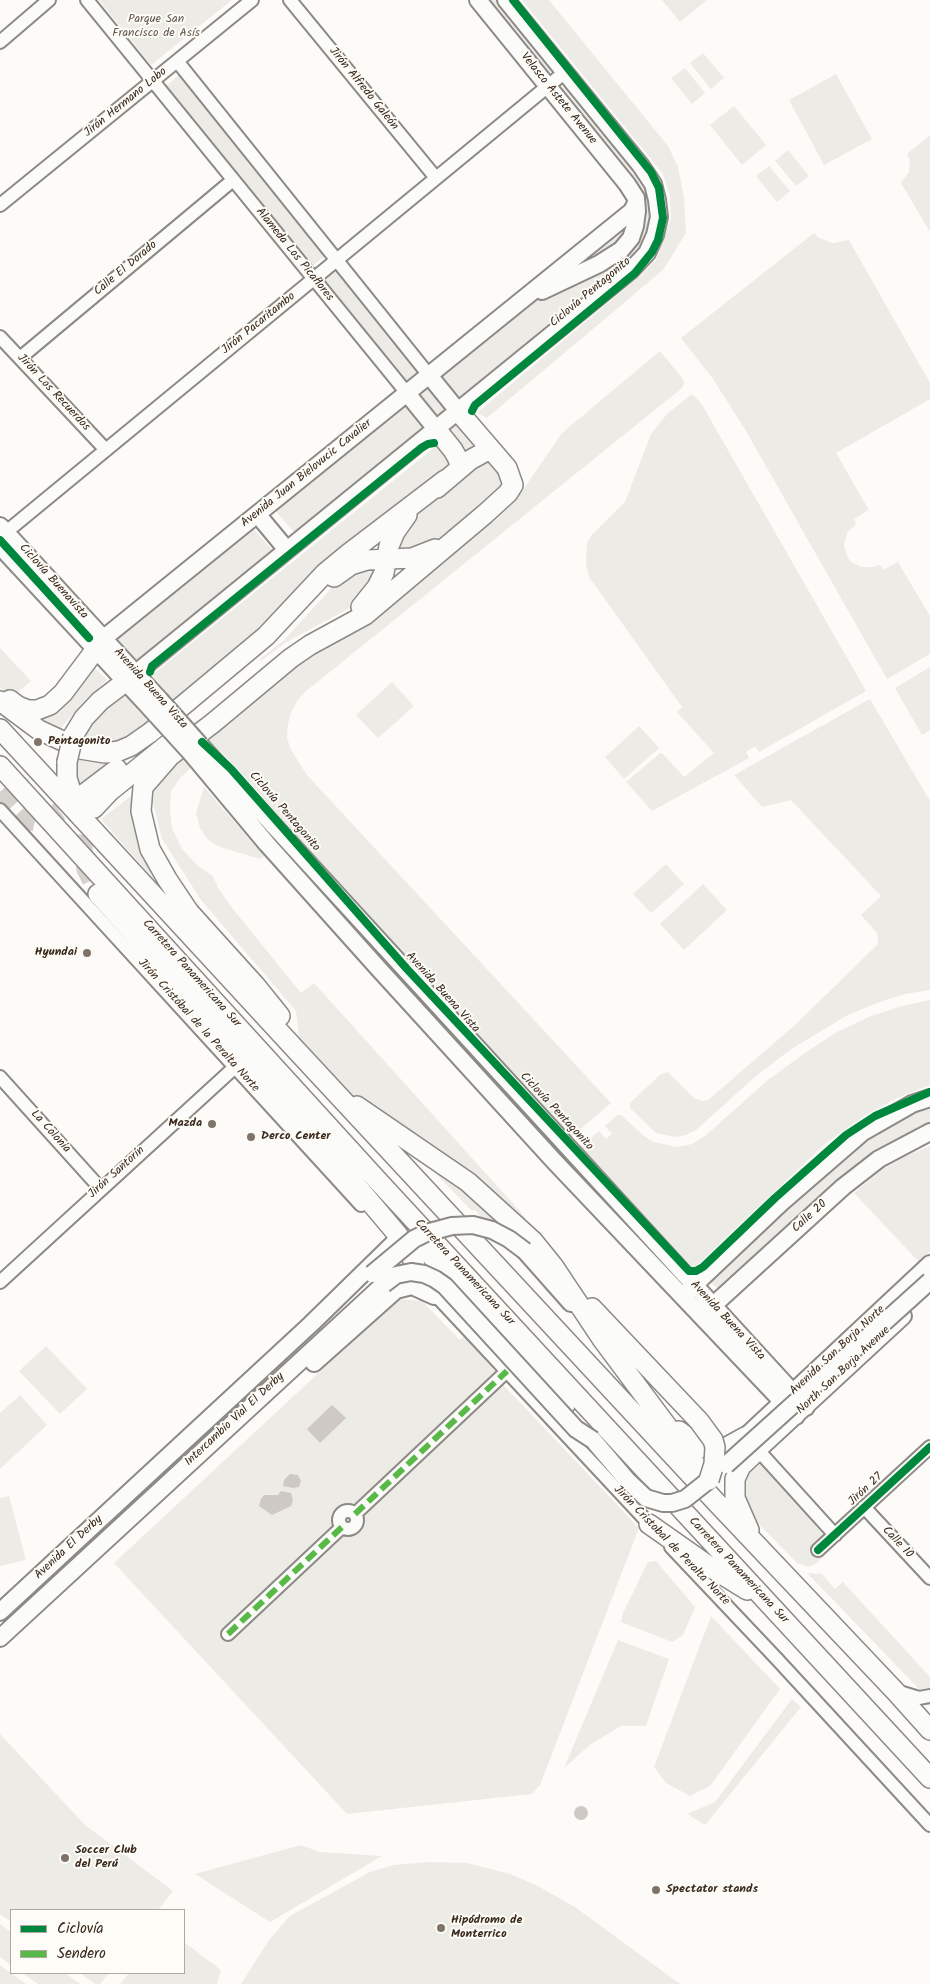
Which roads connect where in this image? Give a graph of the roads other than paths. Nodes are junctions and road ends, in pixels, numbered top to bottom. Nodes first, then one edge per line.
1 (49, 0) edge
2 (87, 0) edge
3 (252, 0) edge
4 (290, 0) edge
5 (478, 0) edge
6 (506, 0) edge
7 (0, 42) edge
8 (176, 61) junction
9 (565, 72) junction
10 (152, 81) junction
11 (547, 87) junction
12 (436, 178) junction
13 (233, 180) junction
14 (636, 198) junction
15 (0, 205) edge
16 (336, 260) junction
17 (313, 279) junction
18 (520, 301) junction
19 (0, 337) edge
20 (20, 358) junction
21 (428, 374) junction
22 (406, 392) junction
23 (458, 411) junction
24 (436, 429) junction
25 (490, 449) junction
26 (106, 450) junction
27 (460, 467) junction
28 (445, 480) junction
29 (486, 514) junction
30 (258, 515) junction
31 (1, 536) edge
32 (287, 550) junction
33 (387, 559) junction
34 (100, 644) junction
35 (130, 678) junction
36 (0, 692) edge
37 (0, 701) edge
38 (0, 729) edge
39 (195, 749) junction
40 (0, 766) edge
41 (0, 810) edge
42 (126, 866) junction
43 (98, 894) tunnel mouth
44 (354, 913) junction
45 (339, 925) junction
46 (297, 1051) junction
47 (235, 1066) junction
48 (0, 1077) edge
49 (334, 1092) junction
50 (930, 1098) edge
51 (930, 1132) edge
52 (380, 1182) junction
53 (100, 1188) junction
54 (395, 1242) junction
55 (930, 1264) edge
56 (415, 1265) junction
57 (562, 1277) junction
58 (378, 1279) junction
59 (930, 1280) edge
60 (0, 1282) edge
61 (694, 1286) junction
62 (930, 1290) edge
63 (434, 1296) junction
64 (682, 1297) junction
65 (713, 1305) junction
66 (701, 1317) junction
67 (602, 1339) junction
68 (507, 1372) junction
69 (788, 1398) junction
70 (656, 1410) junction
71 (801, 1411) junction
72 (593, 1440) junction
73 (751, 1444) junction
74 (930, 1446) edge
75 (709, 1480) junction
76 (137, 1484) junction
77 (717, 1503) junction
78 (864, 1507) junction
79 (649, 1524) junction
80 (835, 1535) junction
81 (753, 1541) junction
82 (818, 1550) dead end
83 (87, 1557) junction
84 (930, 1578) edge
85 (763, 1598) junction
86 (0, 1612) edge
87 (228, 1634) dead end
88 (0, 1638) edge
89 (895, 1690) junction
90 (930, 1696) edge
91 (930, 1730) edge
92 (930, 1778) edge
93 (930, 1825) edge

1 - 7 street
2 - 10 street, Alameda Los Picaflores
3 - 8 street, Jirón Hermano Lobo
4 - 12 street, Jirón Alfredo Galeón
5 - 11 main road, Velasco Astete Avenue
6 - 9 main road, Velasco Astete Avenue
8 - 10 street, Jirón Hermano Lobo
8 - 16 street
9 - 11 street, Jirón Pacaritambo
9 - 23 main road, Velasco Astete Avenue
10 - 13 street, Alameda Los Picaflores
10 - 15 street, Jirón Hermano Lobo
11 - 12 street, Jirón Pacaritambo
11 - 14 main road, Velasco Astete Avenue
12 - 16 street, Jirón Pacaritambo
13 - 17 street, Alameda Los Picaflores
13 - 20 street, Calle El Dorado
14 - 18 main road, Avenida Juan Bielovucic Cavalier
14 - 18 main road, Avenida Juan Bielovucic Cavalier
16 - 17 street, Jirón Pacaritambo
16 - 21 street
17 - 22 street, Alameda Los Picaflores
17 - 26 street, Jirón Pacaritambo
18 - 21 main road, Avenida Juan Bielovucic Cavalier
19 - 20 street, Jirón Los Recuerdos
20 - 26 street, Jirón Los Recuerdos
21 - 22 main road, Avenida Juan Bielovucic Cavalier
21 - 23 main road
22 - 24 main road, Alameda Los Picaflores
22 - 30 main road, Avenida Juan Bielovucic Cavalier
23 - 24 main road
23 - 25 highway
24 - 27 highway
24 - 32 main road
25 - 27 highway
25 - 29 highway
26 - 31 street, Jirón Pacaritambo
27 - 28 highway
28 - 33 highway
28 - 37 highway
29 - 33 highway
29 - 46 highway
30 - 32 main road
30 - 34 main road, Avenida Juan Bielovucic Cavalier
31 - 34 main road, Avenida Buena Vista
32 - 35 main road
33 - 33 highway
34 - 35 main road, Avenida Buena Vista
34 - 36 highway
35 - 39 main road, Avenida Buena Vista, bridge
35 - 42 highway, bridge
38 - 42 highway, Carretera Panamericana Sur
39 - 44 main road, Avenida Buena Vista
39 - 45 main road, Avenida Buena Vista
40 - 52 highway, Carretera Panamericana Sur
41 - 47 street, Jirón Cristóbal de la Peralta Norte
42 - 46 highway, Carretera Panamericana Sur
43 - 56 highway
44 - 45 main road
44 - 61 main road, Avenida Buena Vista
45 - 64 main road, Avenida Buena Vista
46 - 49 highway, Carretera Panamericana Sur
47 - 53 street, Jirón Santorín
47 - 54 street, Jirón Cristóbal de la Peralta Norte
48 - 53 street, La Colonia
49 - 57 highway
49 - 77 highway, Carretera Panamericana Sur
50 - 61 main road
51 - 65 main road, Calle 20
52 - 72 highway
52 - 85 highway, Carretera Panamericana Sur
53 - 60 street, Jirón Santorín
54 - 56 street, Jirón Cristóbal de la Peralta Norte
54 - 76 main road
55 - 69 main road, Avenida San Borja Norte
56 - 63 street, Jirón Cristobal de Peralta Norte
57 - 67 highway
57 - 75 highway, bridge
58 - 67 main road, bridge
58 - 72 main road, bridge
58 - 76 main road
58 - 83 main road, Intercambio Vial El Derby
59 - 75 main road, bridge
61 - 64 main road
61 - 65 main road, Avenida Buena Vista
62 - 71 main road, North San Borja Avenue
63 - 68 street, Jirón Cristobal de Peralta Norte
63 - 83 main road
64 - 66 main road, Avenida Buena Vista
65 - 66 main road, Calle 20
65 - 69 main road, Avenida Buena Vista
66 - 69 main road, Avenida Buena Vista
67 - 70 highway
68 - 79 street, Jirón Cristobal de Peralta Norte
68 - 87 street
69 - 71 main road, Avenida Buena Vista
69 - 73 main road, Avenida San Borja Norte
70 - 73 highway
70 - 77 highway
71 - 73 main road, North San Borja Avenue
72 - 75 main road, bridge
73 - 80 street
73 - 81 highway
74 - 78 street, Jirón 27
76 - 86 main road, Avenida El Derby
77 - 81 highway, Carretera Panamericana Sur
78 - 80 street, Jirón 27
78 - 84 street, Calle 10
79 - 85 highway
79 - 93 street, Jirón Cristobal de Peralta Norte
80 - 82 street, Jirón 27
81 - 89 highway, Carretera Panamericana Sur
83 - 88 main road, Avenida El Derby
85 - 92 highway, Carretera Panamericana Sur
89 - 90 street
89 - 91 highway

